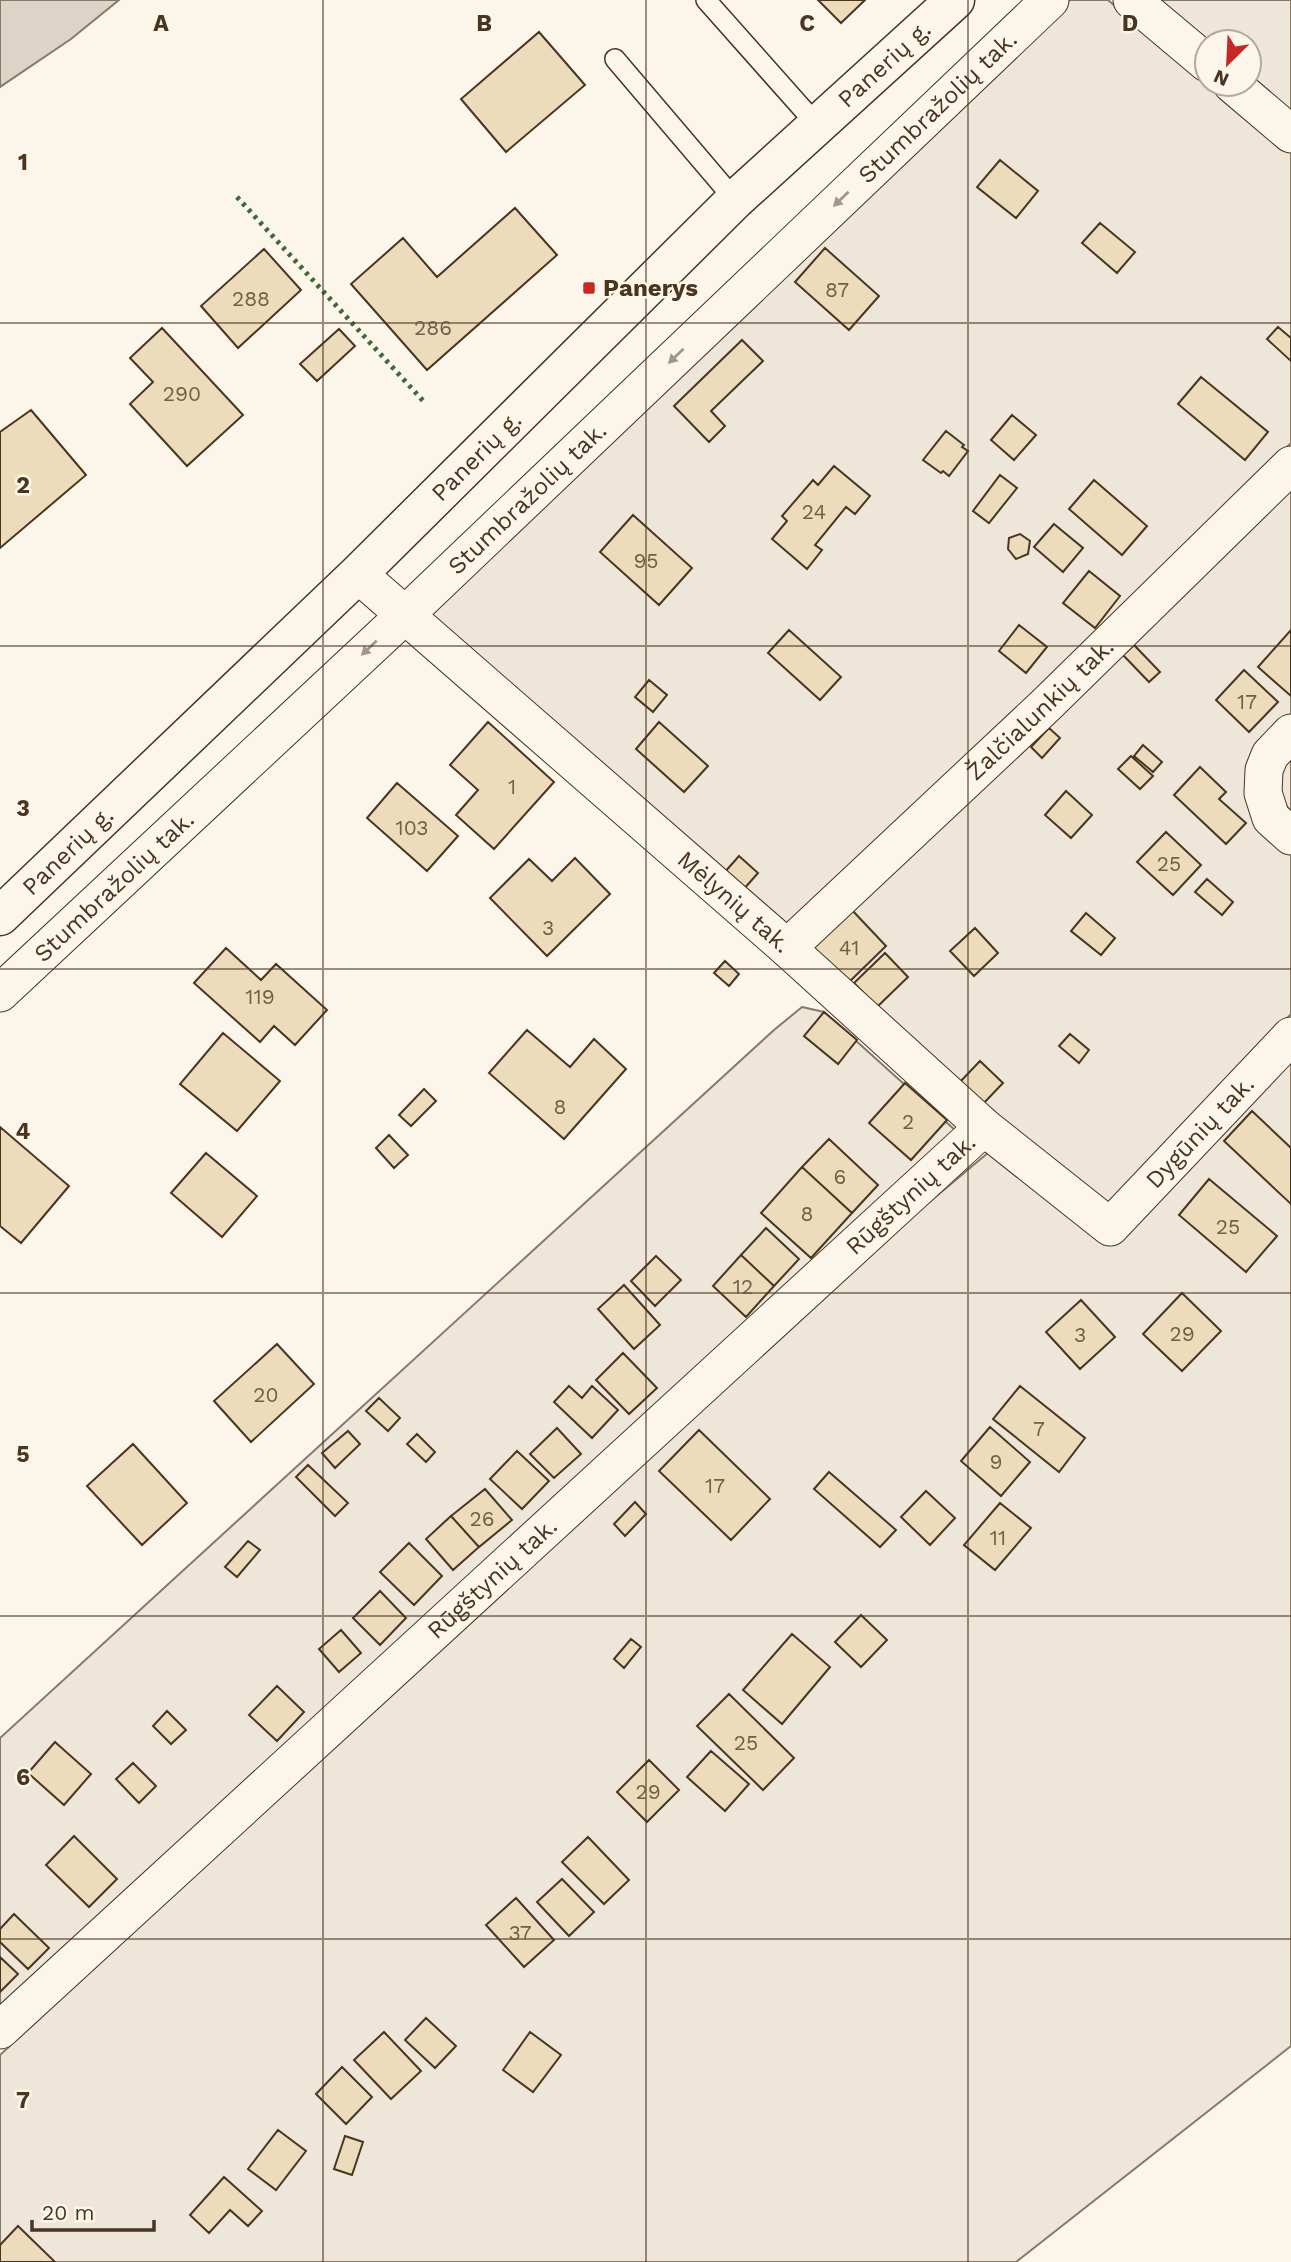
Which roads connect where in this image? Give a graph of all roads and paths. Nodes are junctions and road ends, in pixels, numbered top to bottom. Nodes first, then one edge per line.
1 (706, 0) edge
2 (955, 0) edge
3 (1050, 0) edge
4 (1132, 0) edge
5 (1193, 51) edge
6 (615, 60) dead end
7 (1249, 98) edge
8 (817, 125) junction
9 (1291, 134) edge
10 (735, 200) junction
11 (1291, 466) edge
12 (358, 574) junction
13 (405, 615) junction
14 (1291, 733) edge
15 (1291, 836) edge
16 (0, 916) edge
17 (787, 948) junction
18 (0, 993) edge
19 (1291, 1036) edge
20 (984, 1127) junction
21 (1110, 1227) joint
22 (0, 2030) edge

1 - 8 lane
2 - 8 main road, Panerių g.
3 -> 13 street, Stumbražolių tak.
4 - 5 street
6 - 10 lane
7 - 9 street
8 - 10 main road, Panerių g.
10 - 12 main road, Panerių g.
11 - 17 street, Žalčialunkių tak.
12 - 13 street, Mėlynių tak.
12 - 16 main road, Panerių g.
13 - 17 street, Mėlynių tak.
13 -> 18 street, Stumbražolių tak.
14 - 15 street
17 - 20 street, Mėlynių tak.
19 - 21 street, Dygūnių tak.
20 - 21 street, Mėlynių tak.
20 - 22 street, Rūgštynių tak.

